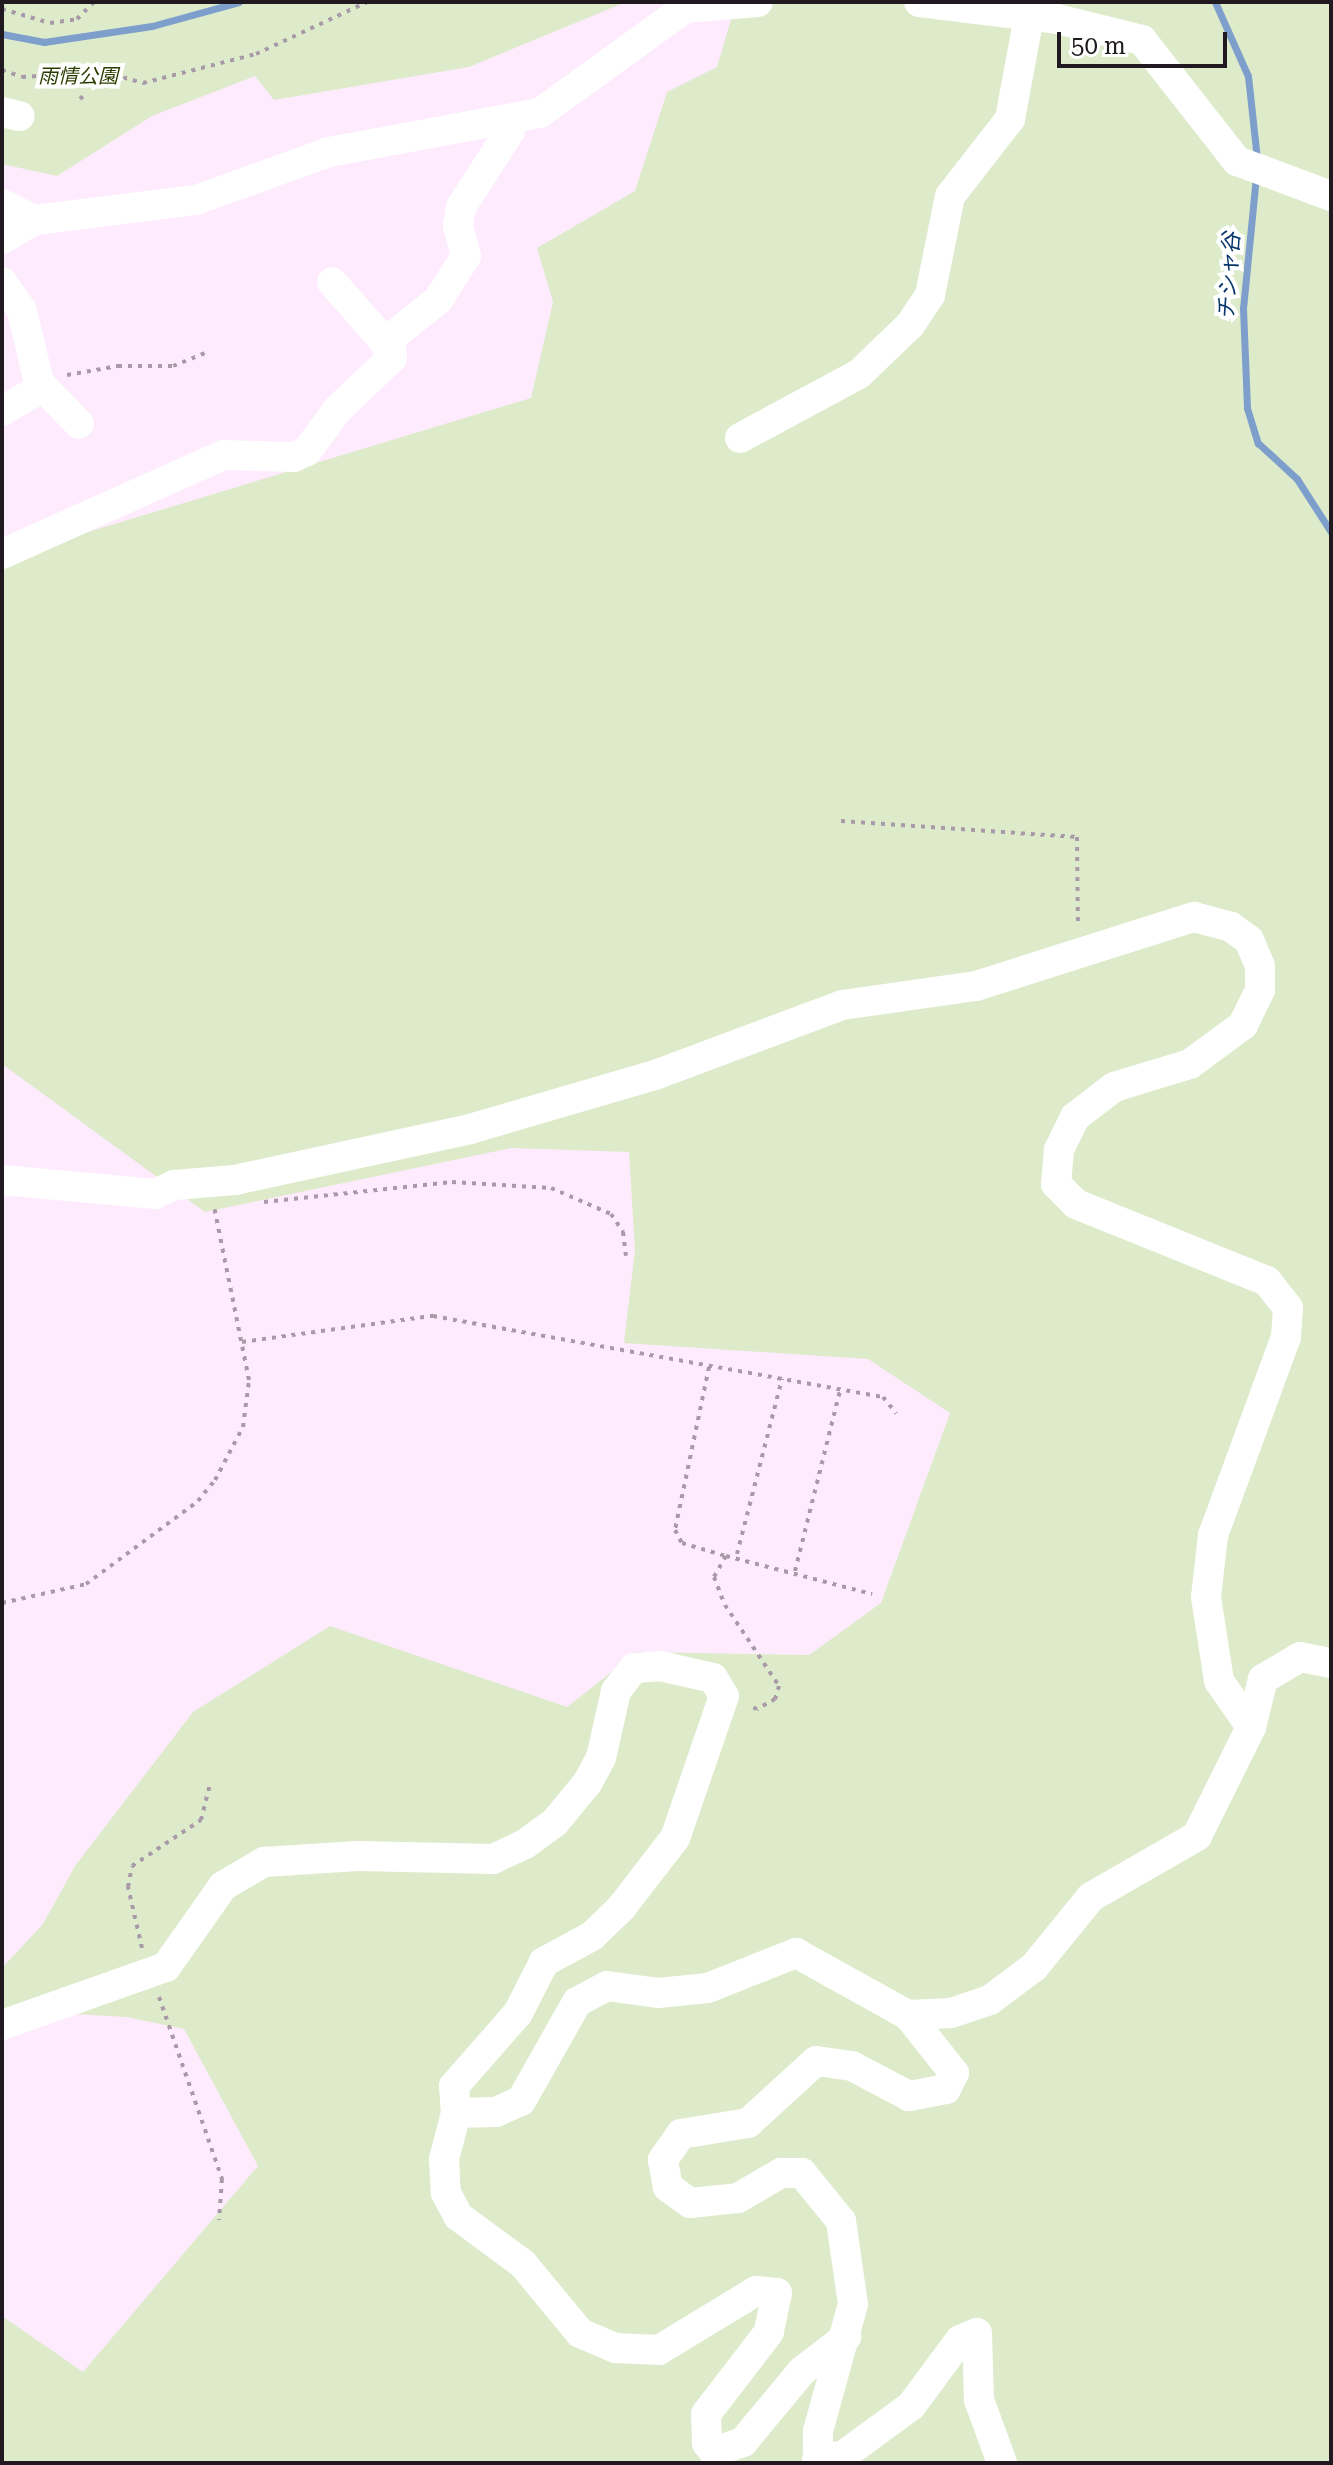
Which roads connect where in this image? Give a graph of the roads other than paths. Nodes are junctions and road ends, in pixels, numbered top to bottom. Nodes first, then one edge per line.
1 (758, 2) edge
2 (919, 2) edge
3 (1029, 16) junction
4 (510, 119) junction
5 (1331, 196) edge
6 (2, 204) edge
7 (35, 220) junction
8 (2, 239) edge
9 (2, 282) edge
10 (332, 282) dead end
11 (384, 343) junction
12 (43, 387) junction
13 (2, 411) edge
14 (79, 424) dead end
15 (740, 438) dead end
16 (2, 554) edge
17 (2, 1180) edge
18 (1331, 1663) edge
19 (1251, 1727) junction
20 (908, 2015) junction
21 (2, 2025) edge
22 (456, 2113) junction
23 (846, 2337) junction
24 (833, 2460) edge
25 (1002, 2463) edge

1 - 4 street
2 - 3 street
3 - 5 street
3 - 15 street
4 - 7 street
4 - 11 street
6 - 7 street
7 - 8 street
9 - 12 street
10 - 11 street
11 - 16 street
12 - 13 street
12 - 14 street
17 - 19 street
18 - 19 street
19 - 20 street
20 - 22 street
20 - 23 street
21 - 22 street
22 - 23 street
23 - 24 street
24 - 25 street

